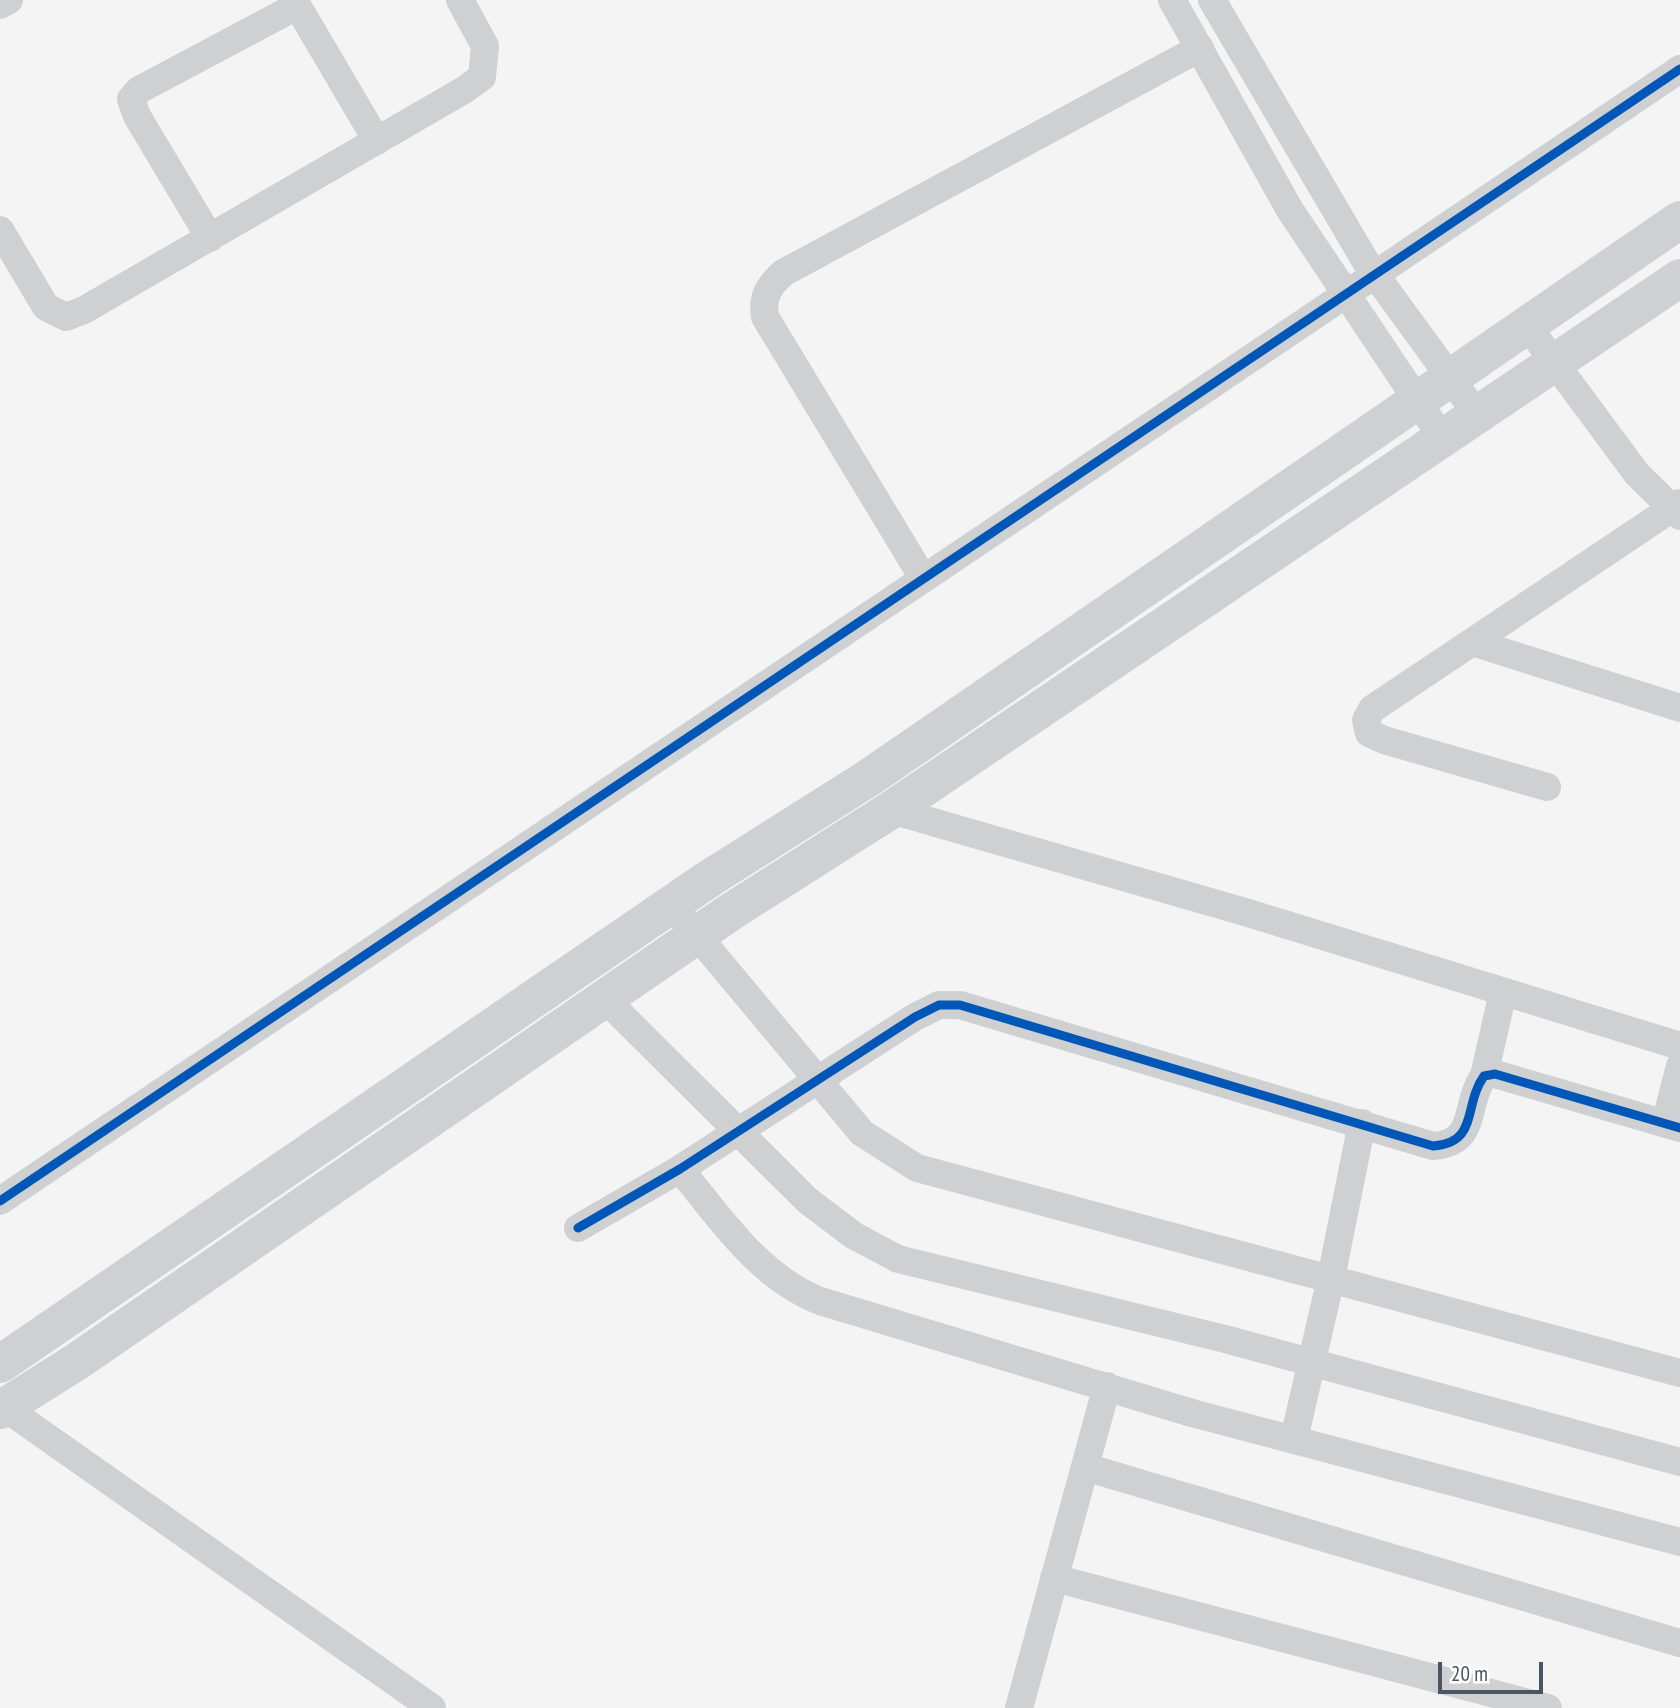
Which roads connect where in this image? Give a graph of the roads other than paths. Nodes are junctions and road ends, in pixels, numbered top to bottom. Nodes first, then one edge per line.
1 (9, 0) edge
2 (460, 0) edge
3 (1172, 0) edge
4 (1212, 0) edge
5 (295, 3) edge
6 (0, 5) edge
7 (1200, 48) junction
8 (1680, 69) edge
9 (377, 141) junction
10 (1680, 220) edge
11 (0, 230) edge
12 (210, 238) junction
13 (1376, 277) junction
14 (1680, 278) edge
15 (1345, 296) junction
16 (1526, 324) junction
17 (1553, 362) junction
18 (1448, 380) junction
19 (1416, 401) junction
20 (1476, 413) junction
21 (1441, 436) junction
22 (1677, 510) edge
23 (923, 578) junction
24 (1472, 642) junction
25 (1680, 708) edge
26 (1547, 788) dead end
27 (891, 810) junction
28 (673, 904) junction
29 (695, 937) junction
30 (1503, 992) junction
31 (605, 999) junction
32 (1680, 1046) edge
33 (1680, 1066) edge
34 (1484, 1076) junction
35 (815, 1079) junction
36 (1362, 1123) junction
37 (1672, 1126) edge
38 (737, 1131) junction
39 (680, 1169) junction
40 (0, 1201) edge
41 (578, 1228) dead end
42 (1331, 1278) junction
43 (1311, 1363) junction
44 (0, 1364) edge
45 (1680, 1373) edge
46 (1107, 1386) junction
47 (2, 1408) edge
48 (1294, 1439) junction
49 (1680, 1462) edge
50 (1085, 1467) junction
51 (1680, 1542) edge
52 (1054, 1578) junction
53 (1680, 1643) edge
54 (432, 1708) edge
55 (1019, 1708) edge
56 (1548, 1708) edge

1 - 6 street
2 - 9 street
3 - 7 street
4 - 13 street
5 - 9 street
5 - 12 street
7 - 15 street
7 - 23 street
8 - 13 street
9 - 12 street
10 - 16 main road
11 - 12 street
13 - 15 street
13 - 18 street
14 - 17 main road
15 - 19 street
15 - 23 street
16 - 17 street
16 - 18 main road
17 - 20 main road
17 - 22 street
18 - 19 main road
18 - 20 street
19 - 21 street
19 - 28 main road
20 - 21 main road
21 - 27 main road
22 - 24 street
23 - 40 street
24 - 25 street
24 - 26 street
27 - 29 main road
27 - 30 street
28 - 29 street
28 - 44 main road
29 - 31 main road
29 - 35 street
30 - 32 street
30 - 34 street
31 - 38 street
31 - 47 main road
33 - 37 street
34 - 36 street
34 - 37 street
35 - 36 street
35 - 38 street
35 - 42 street
36 - 42 street
38 - 39 street
38 - 43 street
39 - 41 street
39 - 46 street
42 - 43 street
42 - 45 street
43 - 48 street
43 - 49 street
46 - 48 street
46 - 50 street
47 - 54 street
48 - 51 street
50 - 52 street
50 - 53 street
52 - 55 street
52 - 56 street

